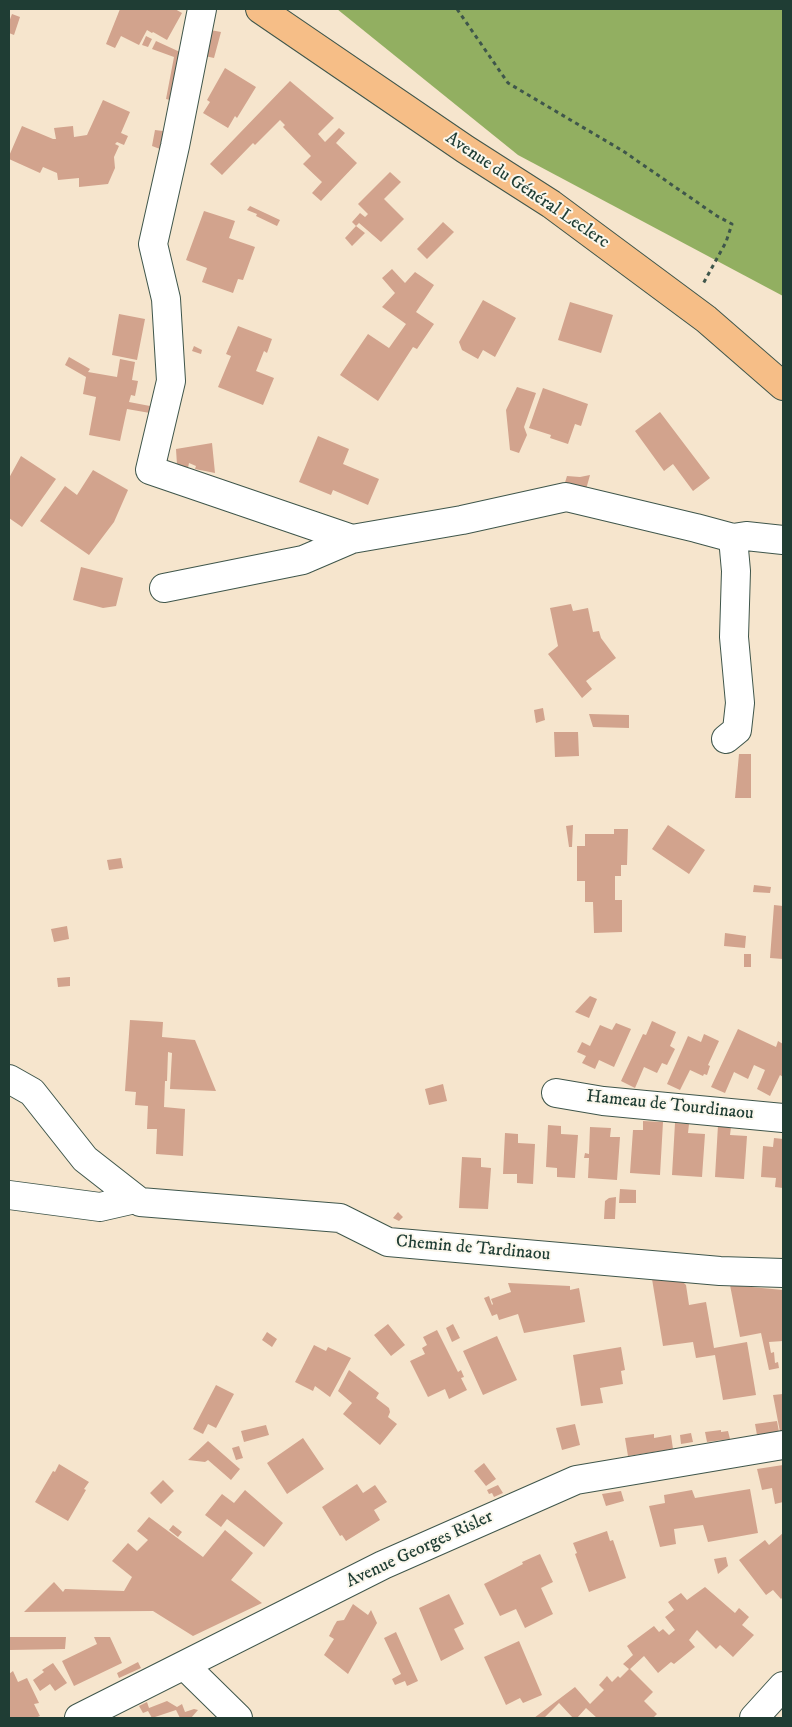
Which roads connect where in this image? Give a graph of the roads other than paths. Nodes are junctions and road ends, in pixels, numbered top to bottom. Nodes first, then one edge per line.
1 (202, 9) edge
2 (260, 9) edge
3 (783, 386) edge
4 (733, 538) junction
5 (352, 539) junction
6 (783, 540) edge
7 (164, 588) dead end
8 (726, 739) dead end
9 (9, 1080) edge
10 (556, 1093) dead end
11 (783, 1118) edge
12 (9, 1196) edge
13 (135, 1199) junction
14 (783, 1273) edge
15 (783, 1445) edge
16 (185, 1666) junction
17 (783, 1686) edge
18 (79, 1718) edge
19 (238, 1718) edge
20 (754, 1718) edge

1 - 5 street
2 - 3 main road, Avenue du Général Leclerc
4 - 5 street
4 - 6 street
4 - 8 street
5 - 7 street
9 - 13 street, Chemin de Tardinaou
10 - 11 street, Hameau de Tourdinaou
12 - 13 street
13 - 14 street, Chemin de Tardinaou
15 - 16 street, Avenue Georges Risler
16 - 18 street, Avenue Georges Risler
16 - 19 street
17 - 20 street

